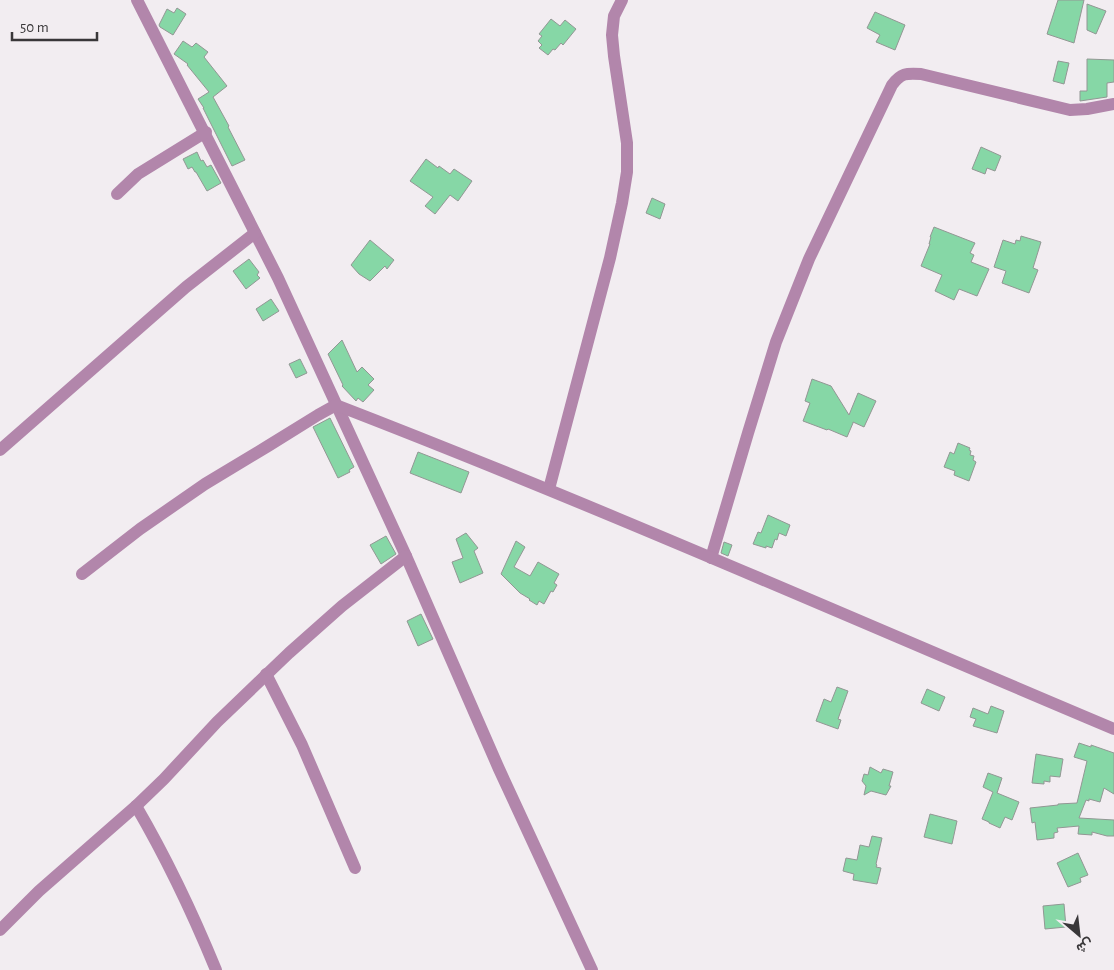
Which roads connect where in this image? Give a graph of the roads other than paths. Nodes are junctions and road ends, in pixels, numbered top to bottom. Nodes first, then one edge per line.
1 (137, 0) edge
2 (622, 0) edge
3 (1114, 104) edge
4 (205, 132) junction
5 (117, 194) dead end
6 (255, 233) junction
7 (336, 405) junction
8 (0, 450) edge
9 (548, 489) junction
10 (406, 556) junction
11 (711, 558) junction
12 (82, 574) dead end
13 (266, 674) junction
14 (1114, 729) edge
15 (136, 806) junction
16 (354, 868) dead end
17 (0, 930) edge
18 (216, 970) edge
19 (592, 970) edge

1 - 4 street
2 - 9 street
3 - 11 street
4 - 5 street
4 - 6 street
6 - 7 street
6 - 8 street
7 - 9 street
7 - 10 street
7 - 12 street
9 - 11 street
10 - 13 street
10 - 19 street
11 - 14 street
13 - 15 street
13 - 16 street
15 - 17 street
15 - 18 street

